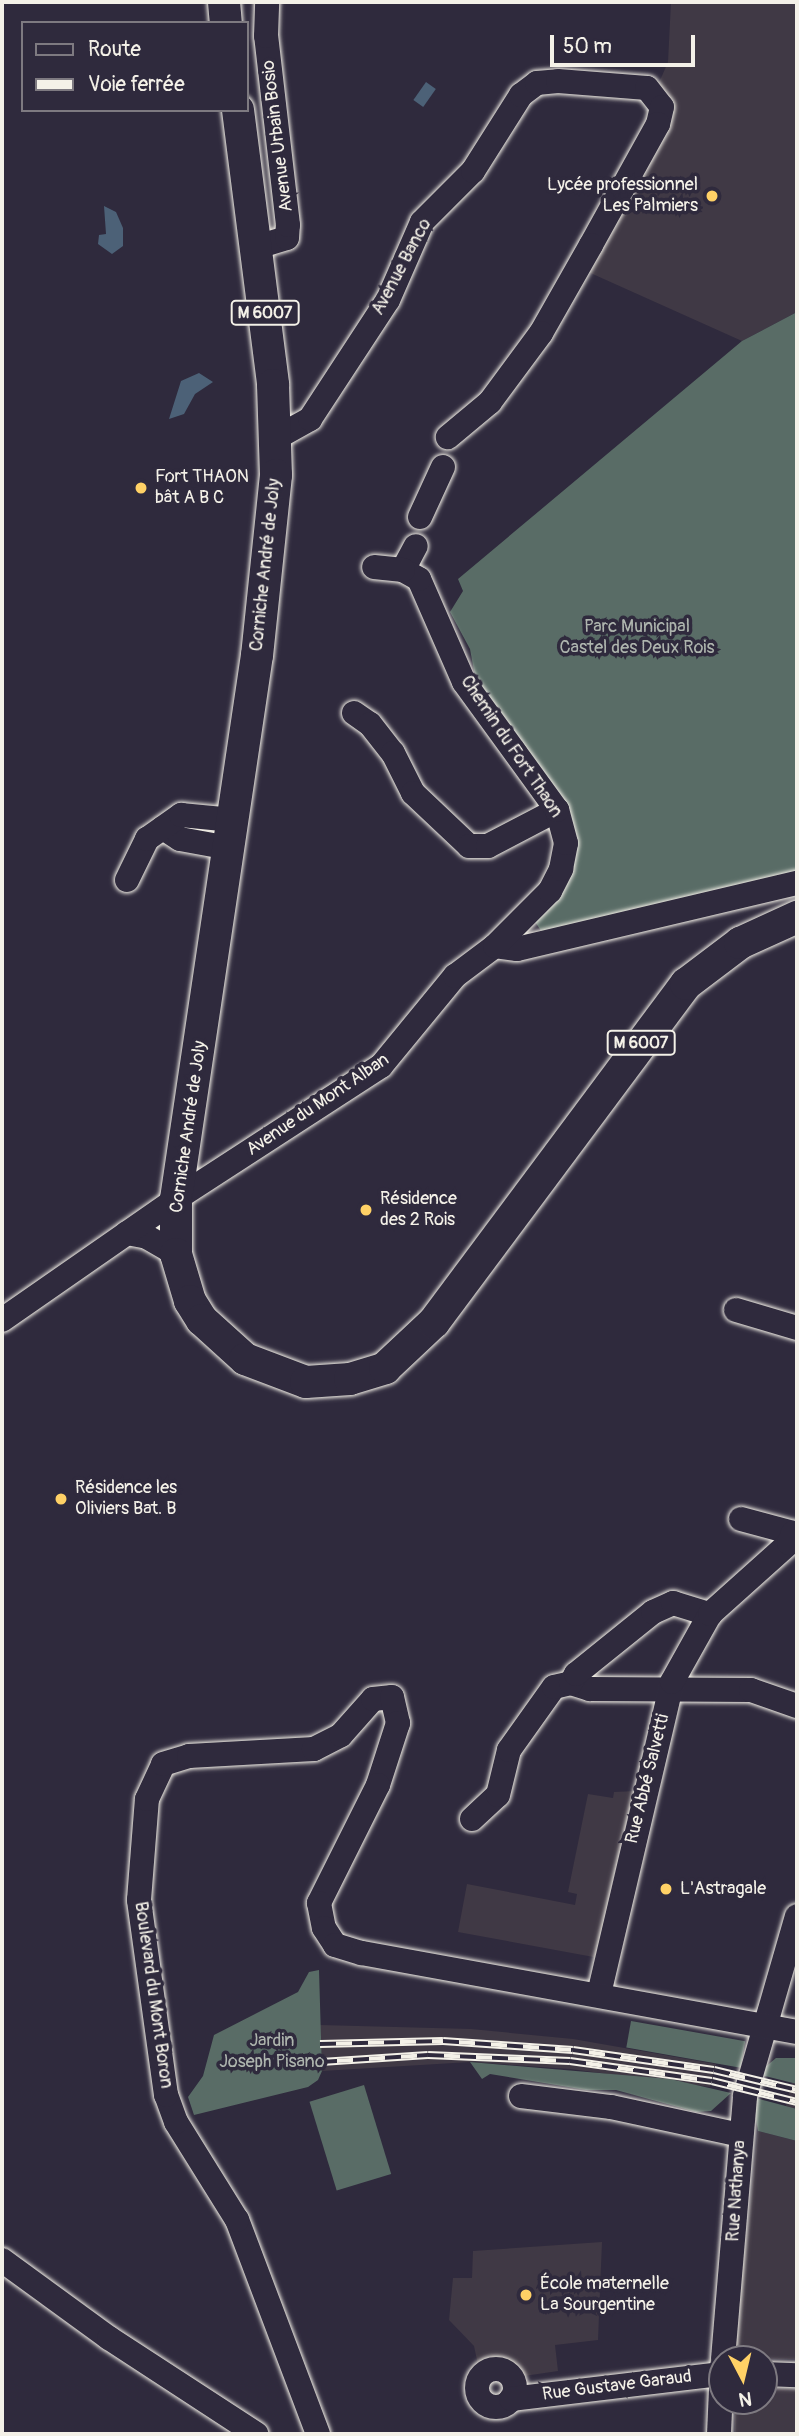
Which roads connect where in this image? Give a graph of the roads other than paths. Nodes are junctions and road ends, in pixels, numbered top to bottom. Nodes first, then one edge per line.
1 (224, 2) edge
2 (267, 2) edge
3 (226, 21) edge
4 (237, 112) edge
5 (257, 247) junction
6 (448, 437) dead end
7 (275, 438) junction
8 (443, 467) dead end
9 (420, 517) dead end
10 (416, 546) dead end
11 (374, 567) dead end
12 (403, 570) junction
13 (354, 713) dead end
14 (557, 810) junction
15 (231, 834) junction
16 (127, 880) dead end
17 (797, 883) edge
18 (797, 917) edge
19 (495, 946) junction
20 (176, 1199) junction
21 (127, 1233) junction
22 (176, 1254) junction
23 (736, 1310) dead end
24 (2, 1320) edge
25 (797, 1328) edge
26 (741, 1519) dead end
27 (795, 1534) edge
28 (710, 1614) junction
29 (571, 1683) junction
30 (670, 1691) junction
31 (797, 1706) edge
32 (472, 1819) dead end
33 (797, 1916) edge
34 (599, 1994) junction
35 (764, 2025) junction
36 (797, 2032) edge
37 (521, 2096) dead end
38 (741, 2135) junction
39 (2, 2260) edge
40 (724, 2345) edge
41 (778, 2374) edge
42 (797, 2375) edge
43 (708, 2376) edge
44 (511, 2399) dead end
45 (720, 2415) edge
46 (256, 2434) edge
47 (318, 2434) edge
48 (719, 2434) edge

1 - 3 main road
2 - 5 street, Avenue Urbain Bosio
4 - 5 main road, Corniche André de Joly / M 6007
5 - 7 main road, Corniche André de Joly / M 6007
6 - 7 street, Avenue Banco
7 - 15 main road, Corniche André de Joly / M 6007
8 - 9 street
10 - 12 street
11 - 12 street
12 - 14 street, Chemin du Fort Thaon
13 - 14 street
14 - 19 street, Chemin du Fort Thaon
15 - 16 street
15 - 20 main road, Corniche André de Joly / M 6007
17 - 19 street
18 - 22 main road, Corniche André de Joly / M 6007
19 - 20 street, Avenue du Mont Alban
20 - 21 street, Avenue du Mont Alban
20 - 22 main road, Corniche André de Joly / M 6007
21 - 22 street
21 - 24 street, Avenue du Mont Alban
23 - 25 street
26 - 27 street
27 - 28 street
28 - 29 street
28 - 30 street
29 - 30 street
29 - 32 street
30 - 31 street, Rue Abbé Salvetti
30 - 34 street, Rue Abbé Salvetti
33 - 35 street, Rue Nathanya
34 - 35 street, Boulevard du Mont Boron
34 - 47 street, Boulevard du Mont Boron
35 - 36 street, Boulevard du Mont Boron
35 - 38 street, Rue Nathanya
37 - 38 street
38 - 40 street, Rue Nathanya
39 - 46 street
41 - 42 street
43 - 44 street, Rue Gustave Garaud
45 - 48 street

